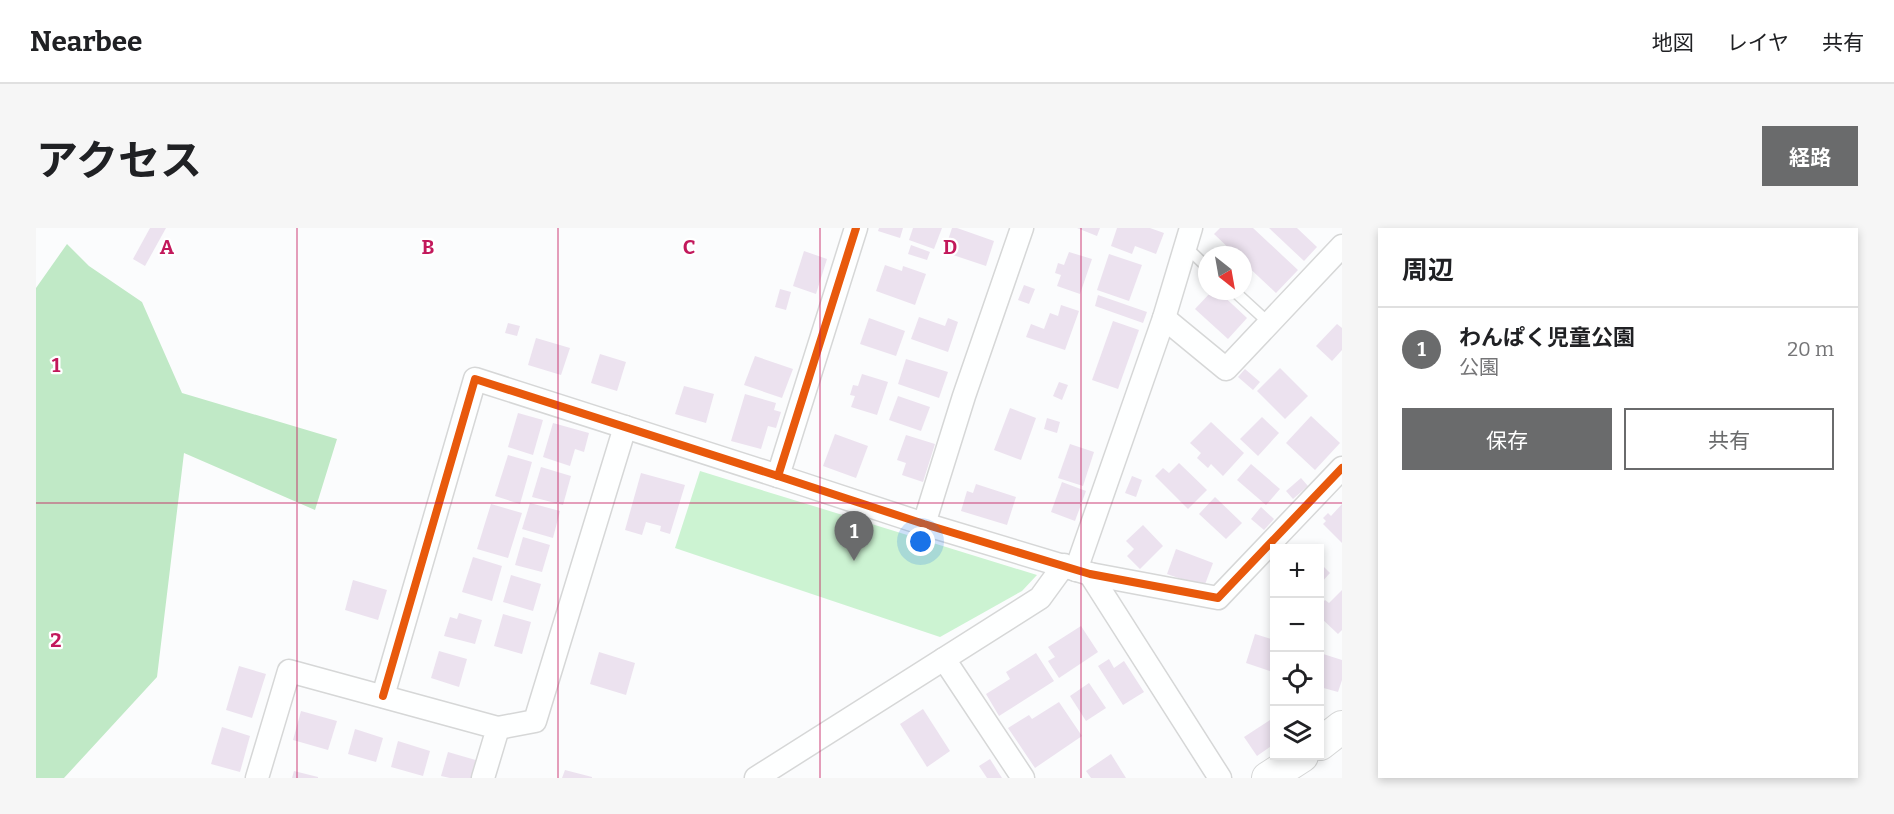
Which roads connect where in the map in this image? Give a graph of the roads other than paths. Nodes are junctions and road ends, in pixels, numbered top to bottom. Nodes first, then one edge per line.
1 (856, 228) edge
2 (1022, 228) edge
3 (1188, 237) edge
4 (1342, 246) edge
5 (1198, 253) edge
6 (1243, 300) edge
7 (1164, 318) junction
8 (1269, 323) junction
9 (625, 427) junction
10 (1342, 468) edge
11 (778, 476) junction
12 (924, 524) junction
13 (1077, 570) junction
14 (944, 659) junction
15 (382, 696) junction
16 (1342, 727) edge
17 (498, 728) junction
18 (1324, 741) edge
19 (1296, 760) edge
20 (257, 778) edge
21 (483, 778) edge
22 (756, 778) edge
23 (1023, 778) edge
24 (1220, 778) edge
25 (1268, 778) edge

1 - 11 street
2 - 12 street
3 - 5 lane
3 - 7 street
4 - 8 street
6 - 8 lane
7 - 8 street
7 - 13 street
9 - 11 street
9 - 15 street
9 - 17 street
10 - 13 street
11 - 12 street
12 - 13 street
13 - 14 street
13 - 24 street
14 - 22 street
14 - 23 street
15 - 17 street
15 - 20 street
16 - 18 main road
17 - 21 street
19 - 25 main road

